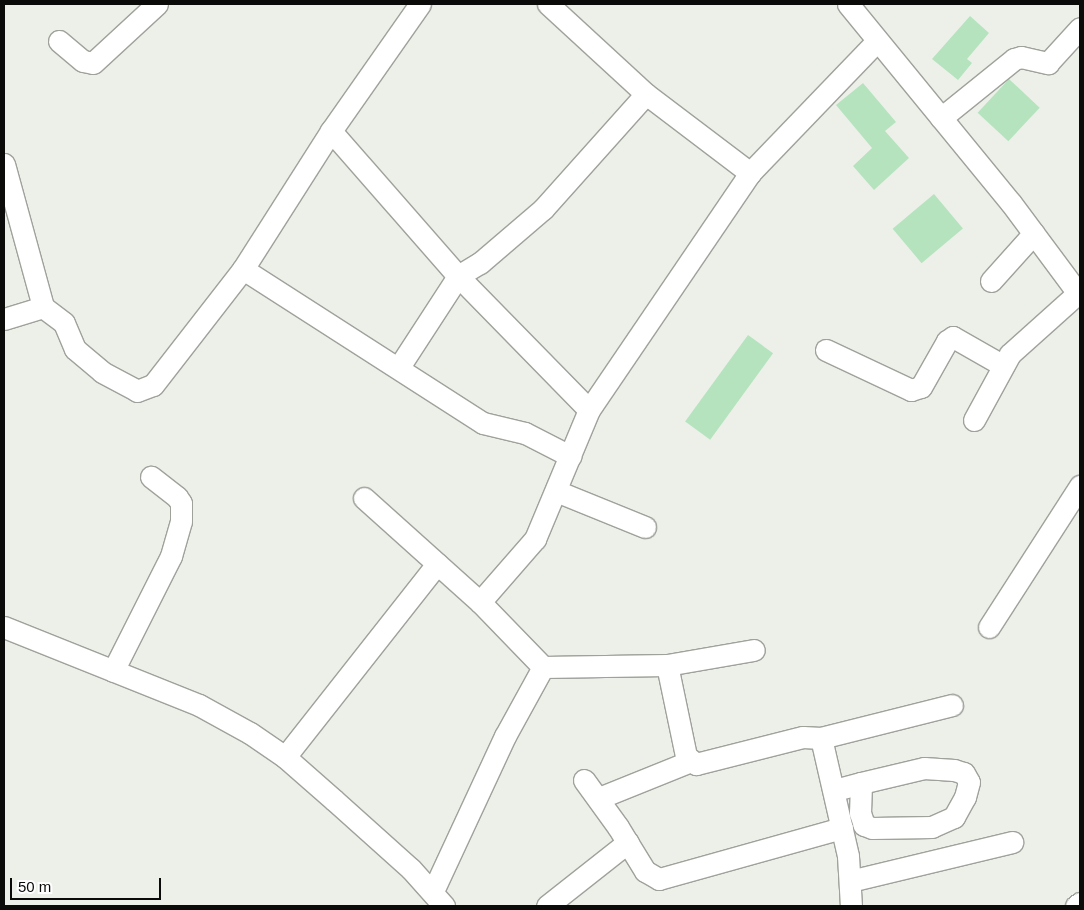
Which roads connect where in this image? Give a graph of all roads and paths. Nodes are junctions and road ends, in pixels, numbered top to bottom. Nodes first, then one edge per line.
1 (157, 4) edge
2 (420, 4) edge
3 (548, 4) edge
4 (848, 4) edge
5 (1080, 28) edge
6 (59, 41) dead end
7 (877, 41) junction
8 (646, 94) junction
9 (941, 118) junction
10 (331, 131) junction
11 (4, 164) edge
12 (750, 173) junction
13 (1034, 233) junction
14 (244, 269) junction
15 (458, 276) junction
16 (991, 281) dead end
17 (1079, 295) edge
18 (43, 307) junction
19 (4, 319) edge
20 (826, 350) dead end
21 (1002, 364) junction
22 (398, 367) junction
23 (589, 410) junction
24 (974, 420) dead end
25 (570, 456) junction
26 (151, 477) dead end
27 (1080, 486) edge
28 (556, 491) junction
29 (364, 498) dead end
30 (645, 527) dead end
31 (437, 564) junction
32 (480, 602) junction
33 (4, 627) edge
34 (989, 627) dead end
35 (754, 650) dead end
36 (667, 665) junction
37 (543, 668) junction
38 (113, 671) junction
39 (952, 705) dead end
40 (821, 738) junction
41 (285, 757) junction
42 (691, 761) junction
43 (584, 780) dead end
44 (862, 783) junction
45 (835, 790) junction
46 (599, 798) junction
47 (842, 828) junction
48 (628, 842) junction
49 (1012, 842) dead end
50 (850, 880) junction
51 (439, 899) edge
52 (1080, 902) edge
53 (547, 906) edge
54 (851, 906) edge
55 (1076, 906) edge

1 - 6 street
2 - 10 street
3 - 8 street
4 - 7 street
5 - 9 street
7 - 9 street
7 - 12 street
8 - 12 street
8 - 15 street
9 - 13 street
10 - 14 street
10 - 15 street
11 - 18 street
12 - 23 street
13 - 16 street
13 - 17 street
14 - 18 street
14 - 22 street
15 - 22 street
15 - 23 street
17 - 21 street
18 - 19 street
20 - 21 street
21 - 24 street
22 - 25 street
23 - 25 street
25 - 28 street
26 - 38 street
27 - 34 street
28 - 30 street
28 - 32 street
29 - 31 street
31 - 32 street
31 - 41 street
32 - 37 street
33 - 38 street
35 - 36 street
36 - 37 street
36 - 42 street
37 - 51 street
38 - 41 street
39 - 40 street
40 - 42 street
40 - 45 street
41 - 51 street
42 - 46 street
43 - 46 street
44 - 44 street
44 - 45 street
45 - 47 street
46 - 48 street
47 - 48 street
47 - 50 street
48 - 53 street
49 - 50 street
50 - 54 street
52 - 55 street

